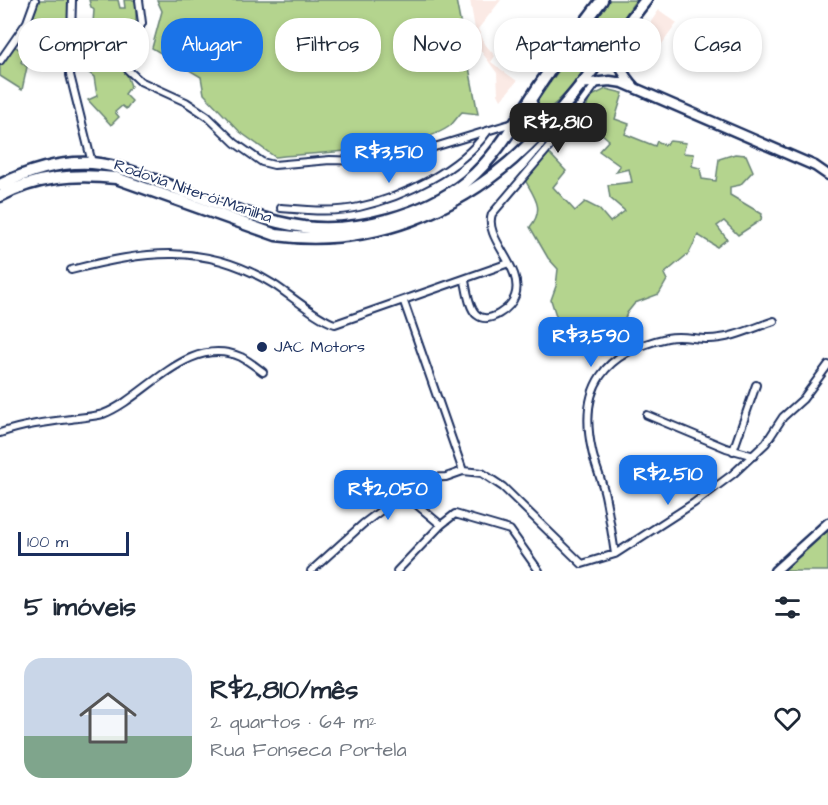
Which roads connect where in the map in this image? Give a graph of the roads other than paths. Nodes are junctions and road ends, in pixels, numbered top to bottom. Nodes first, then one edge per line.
1 (35, 0) edge
2 (72, 0) edge
3 (139, 0) edge
4 (602, 0) edge
5 (646, 0) edge
6 (632, 18) edge
7 (0, 61) edge
8 (590, 72) edge
9 (624, 72) edge
10 (598, 81) junction
11 (580, 84) junction
12 (638, 91) junction
13 (530, 100) junction
14 (555, 113) junction
15 (516, 122) junction
16 (487, 131) junction
17 (92, 163) junction
18 (828, 175) edge
19 (0, 185) edge
20 (0, 196) edge
21 (281, 208) dead end
22 (509, 264) junction
23 (71, 270) dead end
24 (465, 281) junction
25 (404, 302) junction
26 (774, 321) dead end
27 (828, 365) edge
28 (263, 372) dead end
29 (756, 385) dead end
30 (647, 415) dead end
31 (0, 433) edge
32 (733, 451) junction
33 (753, 456) junction
34 (462, 471) junction
35 (404, 494) junction
36 (828, 523) edge
37 (441, 525) junction
38 (615, 554) junction
39 (311, 571) edge
40 (397, 571) edge
41 (539, 571) edge
42 (775, 571) edge

1 - 7 street
2 - 17 street
3 - 16 street
4 - 13 highway, Rodovia Niterói-Manilha
5 - 6 highway, Rodovia Niterói-Manilha
8 - 11 highway, Rodovia Niterói-Manilha
9 - 12 street
10 - 11 street
10 - 12 street
10 - 22 street
11 - 14 highway, Rodovia Niterói-Manilha
12 - 18 street
13 - 14 highway
13 - 15 highway, Rodovia Niterói-Manilha
14 - 20 highway, Rodovia Niterói-Manilha
15 - 16 street
15 - 17 highway, Rodovia Niterói-Manilha
16 - 21 street
17 - 19 highway, Rodovia Niterói-Manilha
22 - 24 street
22 - 24 street
23 - 25 street
24 - 25 street
25 - 34 street
26 - 38 street
27 - 33 street
28 - 31 street
29 - 32 street
30 - 32 street
32 - 33 street
33 - 38 street
34 - 35 street
34 - 38 street
35 - 37 street
35 - 39 street
36 - 42 street
37 - 40 street
37 - 41 street

